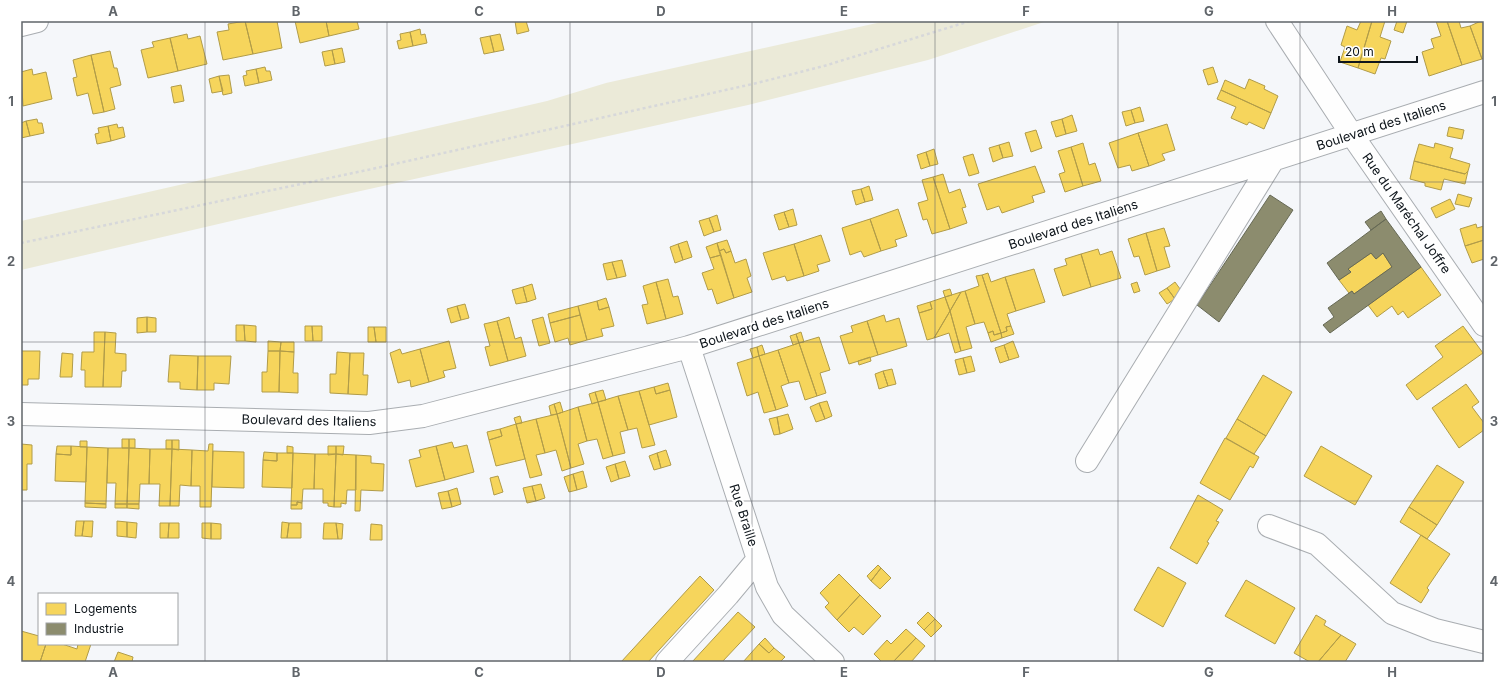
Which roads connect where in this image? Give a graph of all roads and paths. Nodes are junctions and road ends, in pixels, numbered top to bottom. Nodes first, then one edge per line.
1 (37, 21) edge
2 (970, 21) edge
3 (1277, 21) edge
4 (21, 25) edge
5 (1484, 92) edge
6 (1352, 135) junction
7 (1273, 160) junction
8 (21, 243) edge
9 (1484, 325) edge
10 (689, 347) junction
11 (21, 414) edge
12 (1087, 461) dead end
13 (1269, 526) dead end
14 (758, 559) junction
15 (1484, 642) edge
16 (667, 662) edge
17 (833, 662) edge

1 - 4 street
2 - 8 path
3 - 6 street, Rue du Maréchal Joffre
5 - 6 street, Boulevard des Italiens
6 - 7 street, Boulevard des Italiens
6 - 9 street, Rue du Maréchal Joffre
7 - 10 street, Boulevard des Italiens
7 - 12 street
10 - 11 street, Boulevard des Italiens
10 - 14 street, Rue Braille
13 - 15 street
14 - 16 street
14 - 17 street, Rue Braille

